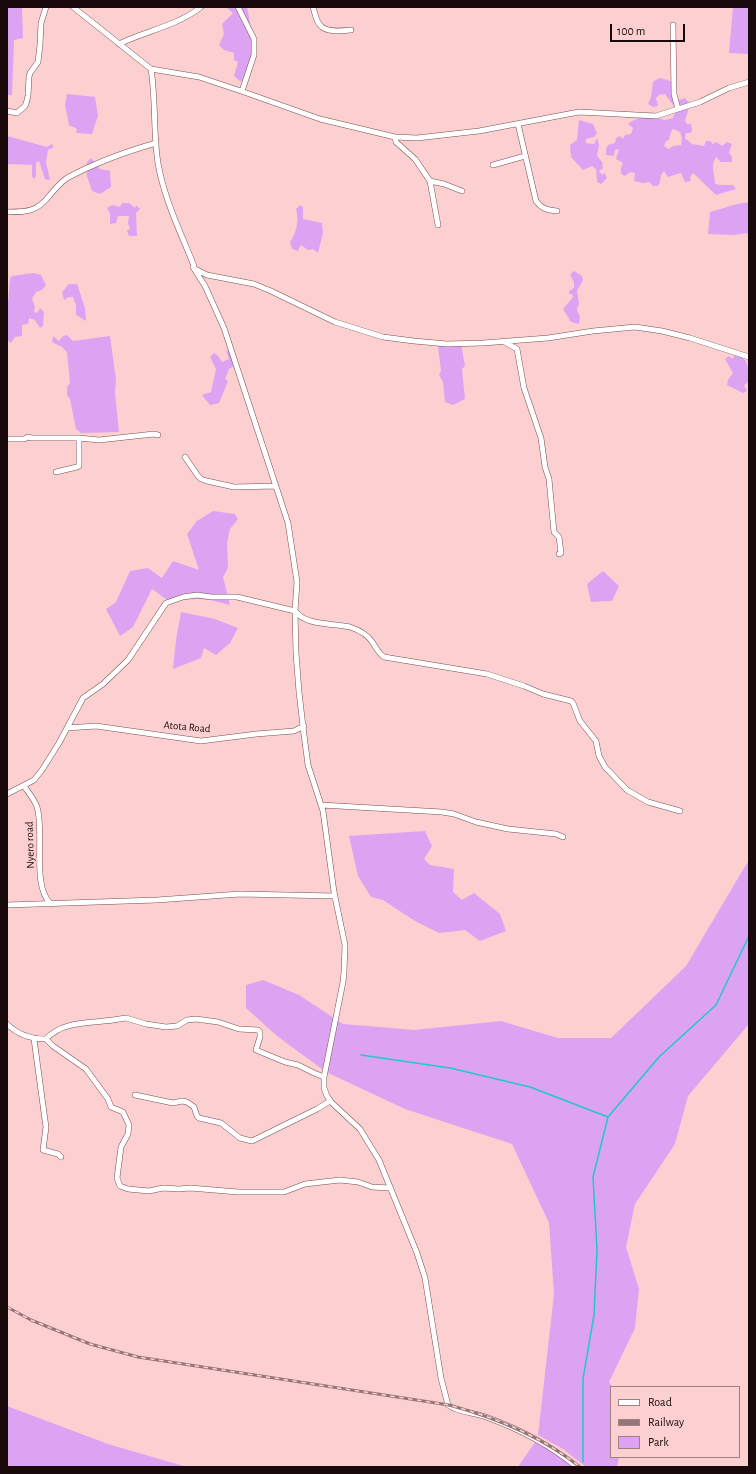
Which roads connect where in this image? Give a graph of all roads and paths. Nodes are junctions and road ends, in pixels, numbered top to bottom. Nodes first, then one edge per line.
1 (46, 7) edge
2 (74, 7) edge
3 (201, 7) edge
4 (238, 7) edge
5 (313, 7) edge
6 (673, 25) dead end
7 (351, 30) dead end
8 (119, 44) junction
9 (151, 69) junction
10 (749, 82) edge
11 (242, 91) junction
12 (678, 109) junction
13 (7, 111) edge
14 (518, 124) junction
15 (395, 138) junction
16 (156, 143) junction
17 (525, 156) junction
18 (493, 165) dead end
19 (430, 181) junction
20 (462, 191) dead end
21 (557, 211) dead end
22 (7, 212) edge
23 (438, 225) dead end
24 (193, 267) junction
25 (503, 341) junction
26 (749, 357) edge
27 (158, 435) dead end
28 (79, 438) junction
29 (7, 439) edge
30 (185, 457) dead end
31 (56, 472) dead end
32 (276, 486) junction
33 (559, 554) dead end
34 (295, 611) junction
35 (304, 726) junction
36 (67, 728) junction
37 (24, 786) junction
38 (7, 794) edge
39 (321, 805) junction
40 (680, 811) dead end
41 (563, 837) dead end
42 (335, 896) junction
43 (51, 904) junction
44 (7, 905) edge
45 (7, 1024) edge
46 (34, 1038) junction
47 (46, 1039) junction
48 (324, 1077) junction
49 (135, 1095) dead end
50 (330, 1101) junction
51 (61, 1157) dead end
52 (390, 1188) junction
53 (577, 1467) edge

1 - 13 street
2 - 8 street
3 - 8 street
4 - 11 street
5 - 7 street
6 - 12 street
8 - 9 street
9 - 11 street
9 - 16 street
10 - 12 street
11 - 15 street
12 - 14 street
14 - 15 street
14 - 17 street
15 - 19 street
16 - 22 street
16 - 24 street
17 - 18 street
17 - 21 street
19 - 20 street
19 - 23 street
24 - 25 street
24 - 32 street
25 - 26 street
25 - 33 street
27 - 28 street
28 - 29 street
28 - 31 street
30 - 32 street
32 - 34 street
34 - 35 street
34 - 36 street
34 - 40 street
35 - 36 street, Atota Road
35 - 39 street
36 - 37 street
37 - 38 street
37 - 43 street, Nyero road
39 - 41 street
39 - 42 street
42 - 43 street
42 - 48 street
43 - 44 street
45 - 46 street
46 - 47 street
46 - 51 street
47 - 48 street
47 - 52 street
48 - 50 street
49 - 50 street
50 - 52 street
52 - 53 street

